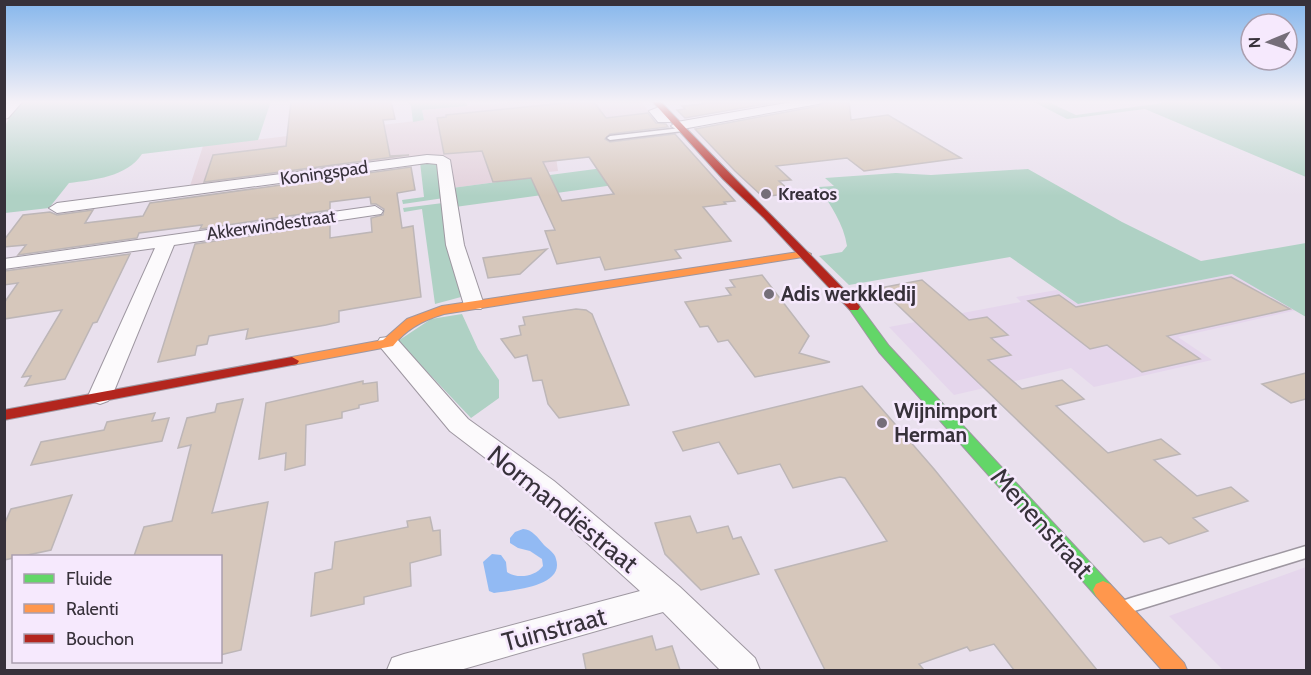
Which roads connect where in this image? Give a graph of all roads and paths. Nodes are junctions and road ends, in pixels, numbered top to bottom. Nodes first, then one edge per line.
1 (648, 132) edge
2 (683, 132) edge
3 (610, 138) dead end
4 (747, 198) junction
5 (57, 208) dead end
6 (375, 211) dead end
7 (167, 240) junction
8 (805, 254) junction
9 (792, 262) junction
10 (4, 264) edge
11 (474, 305) junction
12 (849, 324) dead end
13 (388, 343) junction
14 (884, 349) junction
15 (100, 396) junction
16 (4, 415) edge
17 (1306, 552) edge
18 (669, 597) junction
19 (1120, 608) junction
20 (404, 670) edge
21 (743, 670) edge
22 (1176, 670) edge

1 - 3 lane
2 - 4 main road, Menenstraat
4 - 8 main road, Menenstraat
4 - 9 main road, Menenstraat
5 - 11 street, Koningspad
6 - 7 street, Akkerwindestraat
7 - 10 street, Akkerwindestraat
7 - 15 street
8 - 9 main road
8 - 14 main road, Menenstraat
9 - 11 main road
11 - 13 main road
12 - 14 main road, Menenstraat
13 - 15 main road
13 - 18 street, Normandiëstraat
14 - 19 main road, Menenstraat
15 - 16 main road
17 - 19 lane
18 - 20 street, Tuinstraat
18 - 21 street, Normandiëstraat
19 - 22 main road, Menenstraat

